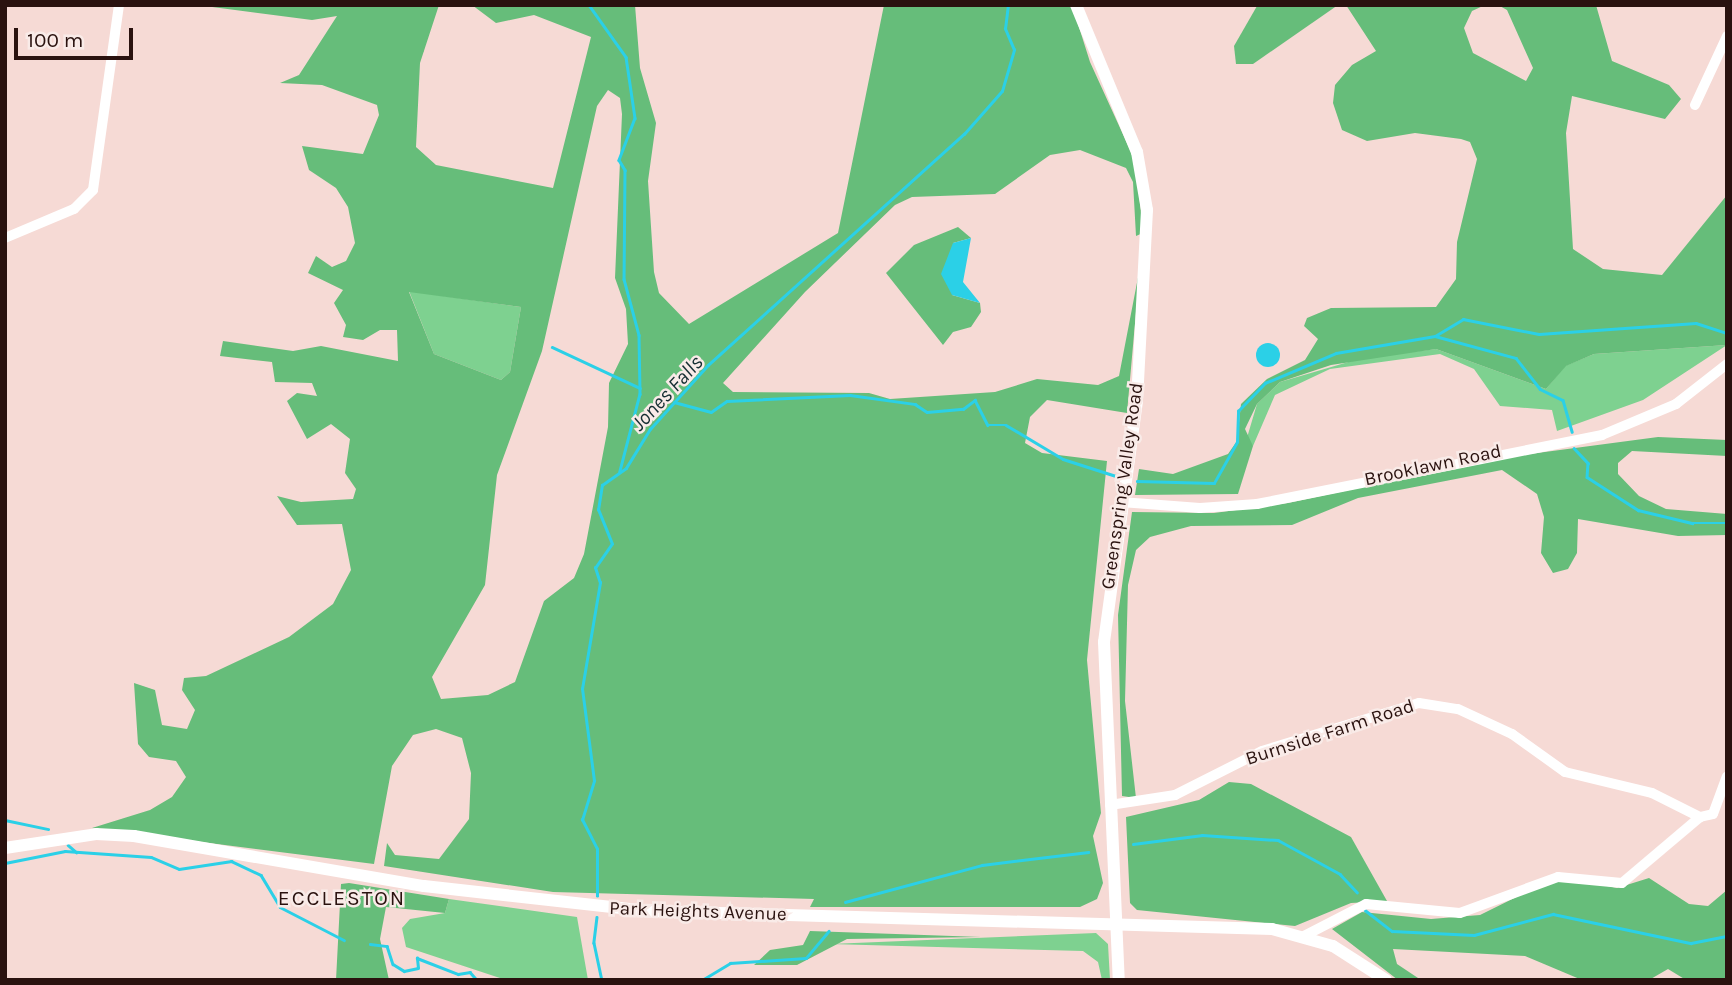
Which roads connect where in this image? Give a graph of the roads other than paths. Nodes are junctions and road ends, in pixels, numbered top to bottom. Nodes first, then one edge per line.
1 (119, 5) edge
2 (1076, 5) edge
3 (1727, 36) edge
4 (1695, 105) dead end
5 (5, 238) edge
6 (1727, 364) edge
7 (1121, 502) junction
8 (1727, 776) edge
9 (1110, 805) junction
10 (1700, 817) junction
11 (5, 848) edge
12 (1115, 923) junction
13 (1304, 936) junction
14 (1119, 980) edge
15 (1385, 980) edge

1 - 5 street
2 - 7 main road, Greenspring Valley Road
3 - 4 street
6 - 7 street, Brooklawn Road
7 - 9 main road, Greenspring Valley Road
8 - 10 street
9 - 10 street, Burnside Farm Road
9 - 12 main road, Greenspring Valley Road
10 - 13 street
11 - 12 main road, Park Heights Avenue
12 - 13 main road, Park Heights Avenue
12 - 14 main road, Greenspring Valley Road
13 - 15 main road, Park Heights Avenue

